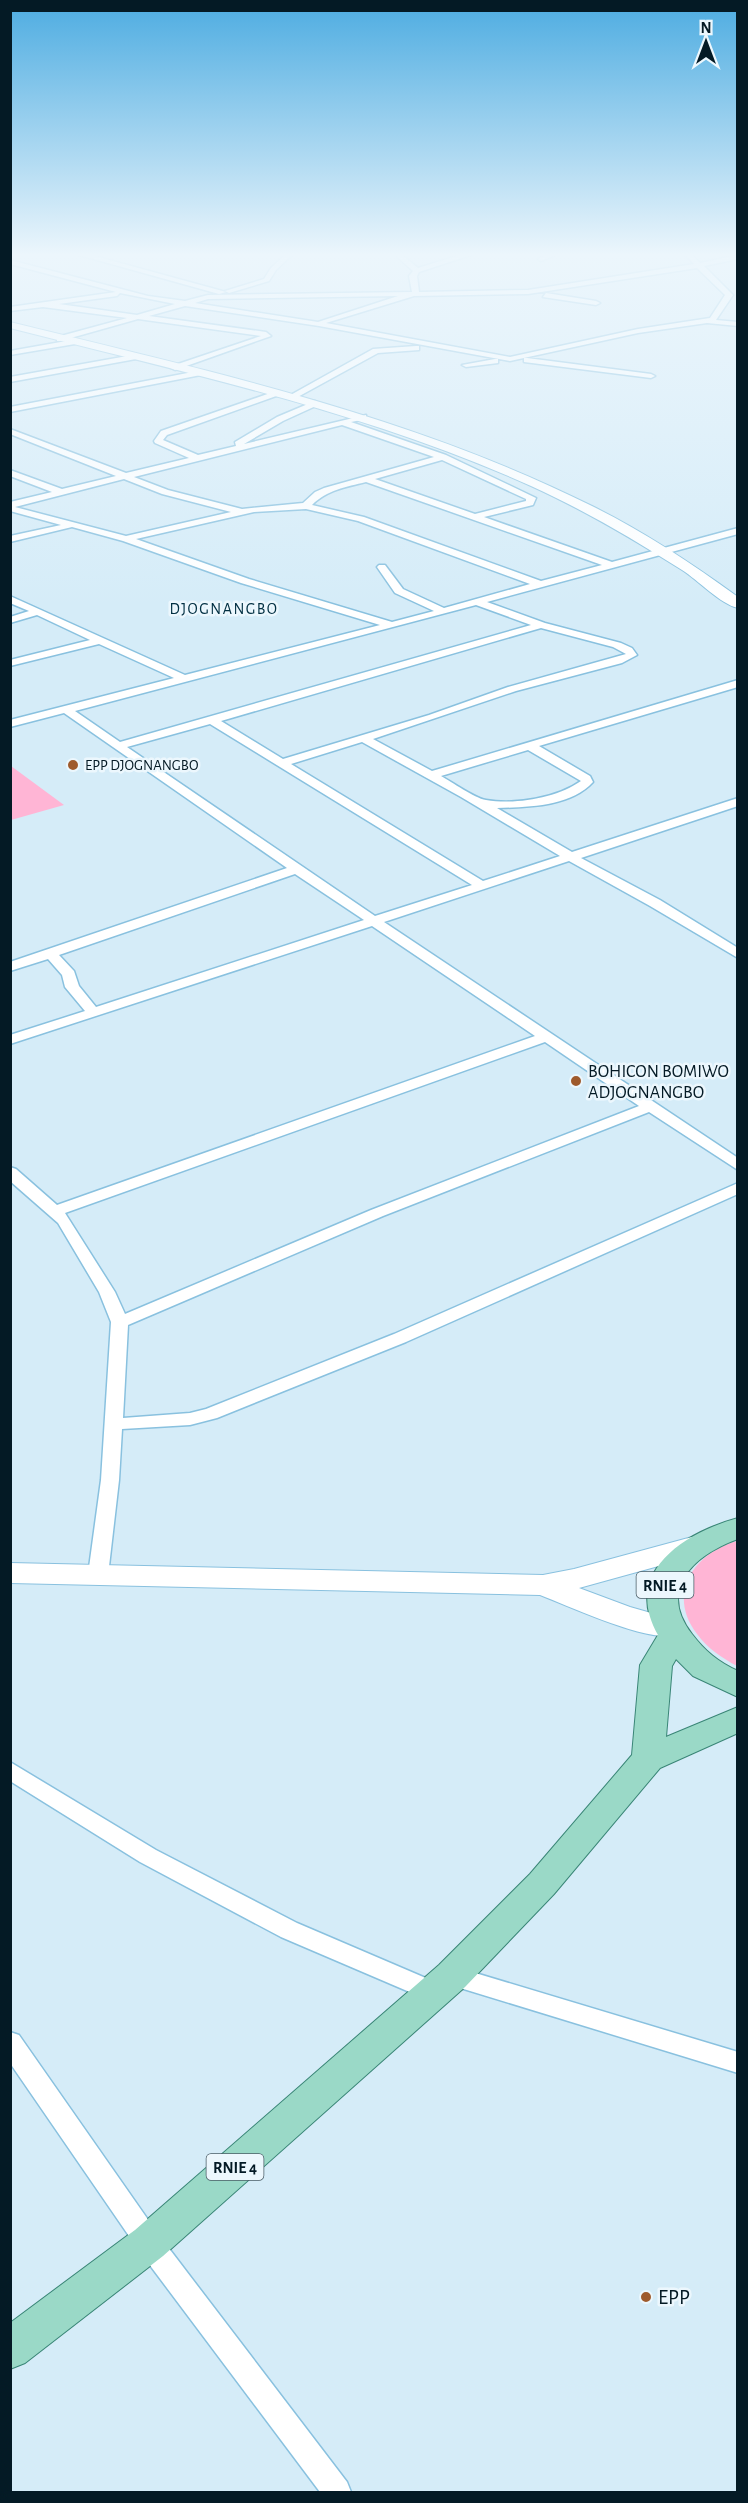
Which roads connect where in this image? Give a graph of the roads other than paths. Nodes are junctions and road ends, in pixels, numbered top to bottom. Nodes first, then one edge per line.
1 (54, 372) edge
2 (193, 372) edge
3 (338, 372) edge
4 (616, 372) edge
5 (198, 373) junction
6 (651, 376) dead end
7 (10, 380) edge
8 (276, 393) junction
9 (291, 397) junction
10 (315, 403) junction
11 (10, 410) edge
12 (363, 417) junction
13 (345, 423) junction
14 (10, 431) edge
15 (230, 451) junction
16 (443, 457) junction
17 (199, 459) junction
18 (10, 473) edge
19 (126, 477) junction
20 (366, 479) junction
21 (61, 492) junction
22 (10, 506) edge
23 (306, 506) junction
24 (242, 512) junction
25 (475, 517) junction
26 (71, 525) junction
27 (738, 531) edge
28 (10, 539) edge
29 (126, 539) junction
30 (662, 552) junction
31 (610, 565) junction
32 (382, 567) dead end
33 (539, 585) junction
34 (10, 599) edge
35 (477, 602) junction
36 (738, 604) edge
37 (443, 611) junction
38 (38, 612) junction
39 (10, 620) edge
40 (392, 625) junction
41 (541, 625) junction
42 (102, 640) junction
43 (10, 663) edge
44 (184, 679) junction
45 (738, 683) edge
46 (67, 710) junction
47 (212, 720) junction
48 (10, 724) edge
49 (363, 738) junction
50 (529, 745) junction
51 (117, 746) junction
52 (281, 763) junction
53 (431, 775) junction
54 (738, 802) edge
55 (483, 804) junction
56 (570, 856) junction
57 (297, 869) junction
58 (481, 885) junction
59 (375, 920) junction
60 (51, 954) junction
61 (738, 954) edge
62 (10, 967) edge
63 (93, 1012) junction
64 (548, 1036) junction
65 (10, 1040) edge
66 (652, 1106) junction
67 (738, 1165) edge
68 (10, 1172) edge
69 (738, 1188) edge
70 (55, 1211) junction
71 (120, 1322) junction
72 (114, 1424) junction
73 (738, 1528) edge
74 (692, 1547) junction
75 (10, 1573) edge
76 (98, 1575) junction
77 (543, 1585) junction
78 (671, 1632) junction
79 (738, 1685) edge
80 (738, 1719) edge
81 (648, 1759) junction
82 (10, 1770) edge
83 (443, 1984) junction
84 (10, 2042) edge
85 (738, 2063) edge
86 (149, 2243) junction
87 (10, 2349) edge
88 (337, 2493) edge

1 - 7 street
2 - 5 main road
3 - 9 street
4 - 6 street
5 - 8 main road
5 - 11 street
8 - 9 main road
8 - 17 street
9 - 10 main road
10 - 12 main road
10 - 15 street
12 - 13 street
12 - 30 main road
13 - 15 street
13 - 16 street
14 - 19 street
15 - 17 street
16 - 20 street
16 - 25 street
17 - 19 street
18 - 21 street
19 - 21 street
19 - 24 street
20 - 23 street
20 - 25 street
21 - 22 street
22 - 26 street
23 - 24 street
23 - 33 street
24 - 29 street
25 - 31 street
26 - 28 street
26 - 29 street
27 - 30 street
29 - 40 street
30 - 31 street
30 - 36 main road
31 - 33 street
32 - 37 street
33 - 35 street
34 - 38 street
35 - 37 street
35 - 41 street
37 - 40 street
38 - 39 street
38 - 42 street
40 - 44 street
41 - 47 street
41 - 49 street
42 - 43 street
42 - 44 street
44 - 46 street
45 - 50 street
46 - 48 street
46 - 51 street
47 - 51 street
47 - 52 street
49 - 52 street
49 - 53 street
50 - 53 street
50 - 55 street
51 - 57 street
52 - 58 street
53 - 55 street
54 - 56 street
55 - 56 street
56 - 58 street
56 - 61 street
57 - 59 street
57 - 60 street
58 - 59 street
59 - 63 street
59 - 64 street
60 - 62 street
60 - 63 street
63 - 65 street
64 - 66 street
64 - 70 street
66 - 67 street
66 - 71 street
68 - 70 street
69 - 72 street
70 - 71 street
71 - 72 street
72 - 76 street
73 - 74 main road, RNIE 4
74 - 77 main road
74 - 78 main road, RNIE 4
75 - 76 main road
76 - 77 main road
77 - 78 main road
78 - 79 main road
78 - 81 main road
80 - 81 main road, RNIE 4
81 - 83 main road, RNIE 4
82 - 83 street
83 - 85 street
83 - 86 main road, RNIE 4
84 - 86 street
86 - 87 main road, RNIE 4
86 - 88 street

